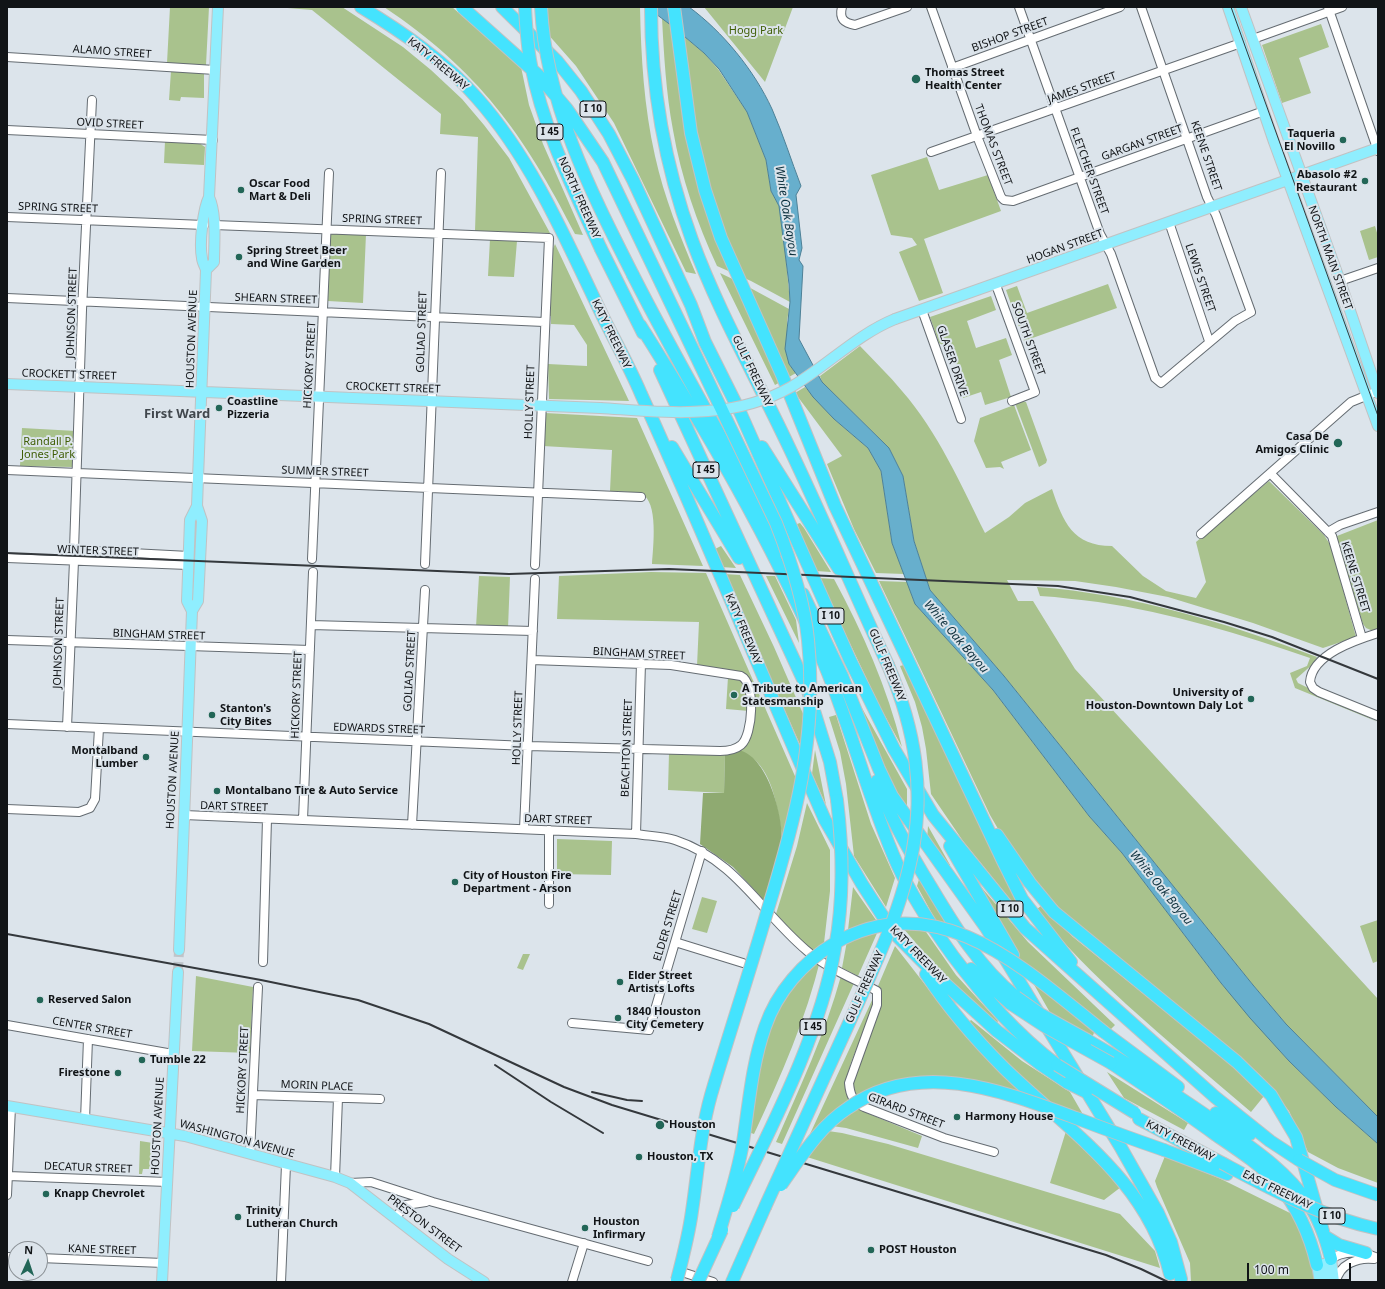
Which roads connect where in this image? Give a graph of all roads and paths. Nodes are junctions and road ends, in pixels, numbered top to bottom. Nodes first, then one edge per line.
1 (218, 7) edge
2 (361, 7) edge
3 (462, 7) edge
4 (502, 7) edge
5 (525, 7) edge
6 (541, 7) edge
7 (651, 7) edge
8 (674, 7) edge
9 (842, 7) edge
10 (907, 7) edge
11 (932, 7) edge
12 (1019, 7) edge
13 (1120, 7) edge
14 (1141, 7) edge
15 (1228, 7) edge
16 (1240, 7) edge
17 (1342, 7) edge
18 (1329, 9) edge
19 (1252, 39) junction
20 (1031, 40) junction
21 (1241, 43) junction
22 (7, 57) edge
23 (952, 68) junction
24 (215, 70) junction
25 (1164, 70) junction
26 (92, 100) dead end
27 (1056, 109) junction
28 (1264, 110) junction
29 (7, 130) edge
30 (91, 134) junction
31 (977, 136) junction
32 (1188, 138) junction
33 (213, 140) junction
34 (1378, 149) edge
35 (931, 152) dead end
36 (330, 172) dead end
37 (441, 173) dead end
38 (1301, 175) junction
39 (1080, 177) junction
40 (1288, 180) junction
41 (1004, 200) joint
42 (1212, 206) junction
43 (7, 217) edge
44 (87, 220) junction
45 (1169, 222) junction
46 (209, 225) junction
47 (327, 230) junction
48 (438, 233) junction
49 (549, 238) joint
50 (1106, 244) junction
51 (1378, 268) edge
52 (1340, 281) junction
53 (996, 285) junction
54 (7, 298) edge
55 (83, 302) junction
56 (205, 307) junction
57 (922, 310) junction
58 (324, 312) junction
59 (434, 316) junction
60 (544, 322) junction
61 (640, 325) junction
62 (1210, 341) junction
63 (7, 384) edge
64 (80, 387) junction
65 (1378, 391) edge
66 (202, 392) junction
67 (641, 392) junction
68 (1366, 395) junction
69 (775, 396) joint
70 (319, 397) junction
71 (1012, 401) dead end
72 (431, 402) junction
73 (541, 406) junction
74 (740, 412) junction
75 (961, 420) dead end
76 (1378, 426) edge
77 (7, 470) edge
78 (78, 473) junction
79 (1271, 474) junction
80 (198, 478) junction
81 (316, 483) junction
82 (428, 488) junction
83 (538, 492) junction
84 (642, 497) dead end
85 (197, 506) junction
86 (1378, 512) edge
87 (1328, 532) junction
88 (1201, 534) dead end
89 (74, 550) joint
90 (7, 558) edge
91 (312, 559) dead end
92 (74, 561) junction
93 (189, 561) junction
94 (425, 564) dead end
95 (535, 566) dead end
96 (313, 572) dead end
97 (535, 579) dead end
98 (425, 590) dead end
99 (860, 604) junction
100 (192, 611) junction
101 (772, 615) junction
102 (311, 625) junction
103 (424, 627) junction
104 (533, 631) junction
105 (1378, 633) edge
106 (1362, 638) junction
107 (7, 640) edge
108 (70, 643) junction
109 (191, 647) junction
110 (310, 650) junction
111 (532, 660) junction
112 (641, 663) junction
113 (850, 698) junction
114 (1378, 716) edge
115 (7, 724) edge
116 (67, 727) junction
117 (99, 728) junction
118 (188, 732) junction
119 (306, 737) junction
120 (746, 738) joint
121 (417, 741) junction
122 (528, 746) junction
123 (638, 750) junction
124 (967, 784) junction
125 (7, 809) edge
126 (184, 815) junction
127 (933, 815) junction
128 (267, 819) junction
129 (303, 820) junction
130 (412, 825) junction
131 (524, 829) junction
132 (549, 830) junction
133 (636, 834) junction
134 (702, 851) junction
135 (549, 904) dead end
136 (941, 939) junction
137 (675, 942) junction
138 (179, 950) tunnel mouth
139 (914, 954) junction
140 (263, 962) dead end
141 (743, 963) dead end
142 (178, 972) tunnel mouth
143 (258, 987) dead end
144 (877, 991) joint
145 (1098, 994) junction
146 (1014, 1001) junction
147 (572, 1023) dead end
148 (7, 1025) edge
149 (88, 1039) junction
150 (173, 1054) junction
151 (253, 1095) junction
152 (338, 1098) junction
153 (380, 1099) dead end
154 (9, 1107) edge
155 (1137, 1116) junction
156 (85, 1120) junction
157 (1244, 1126) junction
158 (170, 1133) junction
159 (994, 1152) dead end
160 (250, 1154) junction
161 (286, 1165) junction
162 (1225, 1169) junction
163 (8, 1176) edge
164 (335, 1178) junction
165 (167, 1182) junction
166 (350, 1183) junction
167 (1298, 1189) junction
168 (7, 1195) edge
169 (1378, 1195) edge
170 (433, 1202) junction
171 (765, 1207) junction
172 (395, 1218) junction
173 (1378, 1229) edge
174 (1324, 1234) junction
175 (718, 1237) junction
176 (584, 1243) junction
177 (1366, 1253) junction
178 (48, 1258) edge
179 (1378, 1259) edge
180 (648, 1261) dead end
181 (163, 1263) junction
182 (1324, 1263) junction
183 (679, 1278) edge
184 (1179, 1278) edge
185 (162, 1282) edge
186 (281, 1282) edge
187 (484, 1282) edge
188 (572, 1282) edge
189 (698, 1282) edge
190 (713, 1282) edge
191 (732, 1282) edge
192 (1320, 1282) edge
193 (1327, 1282) edge
194 (1335, 1282) edge

1 - 24 main road, HOUSTON AVENUE
2 - 67 highway, KATY FREEWAY
3 - 183 highway, bridge
4 - 74 highway, I 10
5 - 61 highway, NORTH FREEWAY / I 45, bridge
6 - 113 highway, bridge
7 - 99 highway, GULF FREEWAY / I 45
8 - 124 highway
9 - 10 street
11 - 23 street, THOMAS STREET
12 - 20 street, FLETCHER STREET
13 - 20 street, BISHOP STREET
14 - 25 street, KEENE STREET
15 - 21 main road, NORTH MAIN STREET
16 - 19 main road, NORTH MAIN STREET
17 - 18 street
18 - 19 street
18 - 34 street
19 - 38 main road, NORTH MAIN STREET
20 - 23 street, BISHOP STREET
20 - 27 street, FLETCHER STREET
21 - 25 street, JAMES STREET
21 - 28 main road, NORTH MAIN STREET
22 - 24 street, ALAMO STREET
23 - 31 street, THOMAS STREET
24 - 33 main road, HOUSTON AVENUE
25 - 27 street, JAMES STREET
25 - 32 street, KEENE STREET
26 - 30 street, JOHNSON STREET
27 - 31 street, JAMES STREET
27 - 39 street, FLETCHER STREET
28 - 32 street, GARGAN STREET
28 - 40 main road, NORTH MAIN STREET
29 - 30 street, OVID STREET
30 - 33 street, OVID STREET
30 - 44 street, JOHNSON STREET
31 - 35 street, JAMES STREET
31 - 41 street, THOMAS STREET
32 - 39 street, GARGAN STREET
32 - 42 street, KEENE STREET
33 - 46 main road, HOUSTON AVENUE
34 - 38 main road, HOGAN STREET
36 - 47 street, HICKORY STREET
37 - 48 street, GOLIAD STREET
38 - 40 main road, HOGAN STREET
38 - 52 main road, NORTH MAIN STREET
39 - 41 street, GARGAN STREET
39 - 50 street, FLETCHER STREET
40 - 42 main road, HOGAN STREET
40 - 68 main road, NORTH MAIN STREET
42 - 45 main road, HOGAN STREET
42 - 62 street, KEENE STREET
43 - 44 street, SPRING STREET
44 - 46 street, SPRING STREET
44 - 55 street, JOHNSON STREET
45 - 50 main road, HOGAN STREET
45 - 62 street, LEWIS STREET
46 - 47 street, SPRING STREET
46 - 56 main road, HOUSTON AVENUE
47 - 48 street, SPRING STREET
47 - 58 street, HICKORY STREET
48 - 49 street, SPRING STREET
48 - 59 street, GOLIAD STREET
49 - 60 street, HOLLY STREET
50 - 53 main road, HOGAN STREET
50 - 62 street, FLETCHER STREET
51 - 52 street
52 - 65 main road, NORTH MAIN STREET
53 - 57 main road, HOGAN STREET
53 - 71 street, SOUTH STREET
54 - 55 street, SHEARN STREET
55 - 56 street, SHEARN STREET
55 - 64 street, JOHNSON STREET
56 - 58 street, SHEARN STREET
56 - 66 main road, HOUSTON AVENUE
57 - 69 main road, HOGAN STREET, bridge
57 - 75 street, GLASER DRIVE
58 - 59 street, SHEARN STREET
58 - 70 street, HICKORY STREET
59 - 60 street, SHEARN STREET
59 - 72 street, GOLIAD STREET
60 - 73 street, HOLLY STREET
61 - 101 highway, I 45
61 - 136 highway
63 - 64 main road, CROCKETT STREET
64 - 66 main road, CROCKETT STREET
64 - 78 street, JOHNSON STREET
65 - 68 street
66 - 70 main road, CROCKETT STREET
66 - 80 main road, HOUSTON AVENUE
67 - 101 highway
67 - 139 highway, KATY FREEWAY
68 - 76 main road, NORTH MAIN STREET
68 - 79 street
69 - 73 main road, CROCKETT STREET, bridge
70 - 72 main road, CROCKETT STREET
70 - 81 street, HICKORY STREET
72 - 73 main road, CROCKETT STREET
72 - 82 street, GOLIAD STREET
73 - 83 street, HOLLY STREET
74 - 99 highway
74 - 127 highway, I 10
77 - 78 street, SUMMER STREET
78 - 80 street, SUMMER STREET
78 - 89 street, JOHNSON STREET
79 - 87 street, KEENE STREET
79 - 88 street
80 - 81 street, SUMMER STREET
80 - 85 main road, HOUSTON AVENUE
81 - 82 street, SUMMER STREET
81 - 91 street, HICKORY STREET
82 - 83 street, SUMMER STREET
82 - 94 street, GOLIAD STREET
83 - 84 street, SUMMER STREET
83 - 95 street, HOLLY STREET
85 - 93 main road, HOUSTON AVENUE
85 - 100 main road, HOUSTON AVENUE
86 - 87 street
87 - 106 street, KEENE STREET
89 - 93 street, WINTER STREET
90 - 92 street, WINTER STREET
92 - 93 street, WINTER STREET
92 - 108 street, JOHNSON STREET
93 - 100 main road, HOUSTON AVENUE
96 - 102 street, HICKORY STREET
97 - 104 street, HOLLY STREET
98 - 103 street, GOLIAD STREET
99 - 171 highway, GULF FREEWAY / I 45, bridge
100 - 109 main road, HOUSTON AVENUE
101 - 175 highway, I 45, bridge
102 - 103 street
102 - 110 street, HICKORY STREET
103 - 104 street
103 - 121 street, GOLIAD STREET
104 - 111 street, HOLLY STREET
105 - 106 street
106 - 114 street
107 - 108 street, BINGHAM STREET
108 - 109 street, BINGHAM STREET
108 - 116 street, JOHNSON STREET
109 - 110 street, BINGHAM STREET
109 - 118 main road, HOUSTON AVENUE
110 - 119 street, HICKORY STREET
111 - 112 street, BINGHAM STREET
111 - 122 street, HOLLY STREET
112 - 120 street, BINGHAM STREET
112 - 123 street, BEACHTON STREET
113 - 146 highway
113 - 184 highway
115 - 116 street, EDWARDS STREET
116 - 117 street, EDWARDS STREET
117 - 118 street, EDWARDS STREET
117 - 125 street
118 - 119 street, EDWARDS STREET
118 - 126 main road, HOUSTON AVENUE
119 - 121 street, EDWARDS STREET
119 - 129 street, HICKORY STREET
120 - 123 street, EDWARDS STREET
121 - 122 street, EDWARDS STREET
121 - 130 street, GOLIAD STREET
122 - 123 street, EDWARDS STREET
122 - 131 street, HOLLY STREET
123 - 133 street, BEACHTON STREET
124 - 145 highway
124 - 174 highway
126 - 128 street, DART STREET
126 - 138 main road, HOUSTON AVENUE
127 - 145 highway, I 10
127 - 184 highway
128 - 129 street, DART STREET
128 - 140 street
129 - 130 street, DART STREET
130 - 131 street, DART STREET
131 - 132 street, DART STREET
132 - 133 street, DART STREET
132 - 135 street
133 - 134 street, DART STREET
134 - 137 street, ELDER STREET
134 - 144 street, DART STREET
136 - 146 highway
136 - 155 highway, bridge
137 - 141 street
137 - 147 street, ELDER STREET
139 - 155 highway, KATY FREEWAY, bridge
139 - 184 highway
142 - 150 main road, HOUSTON AVENUE
143 - 151 street, HICKORY STREET
144 - 159 street, GIRARD STREET
145 - 157 highway, I 10
146 - 167 highway, bridge
146 - 182 highway, bridge
148 - 149 street, CENTER STREET
149 - 150 street, CENTER STREET
149 - 156 street
150 - 158 main road, HOUSTON AVENUE
151 - 152 street, MORIN PLACE
151 - 160 street, HICKORY STREET
152 - 153 street, MORIN PLACE
152 - 164 street
154 - 156 main road, WASHINGTON AVENUE
154 - 163 street
155 - 162 highway, KATY FREEWAY
156 - 158 main road, WASHINGTON AVENUE
157 - 169 highway, bridge
157 - 175 highway, bridge
158 - 160 main road, WASHINGTON AVENUE
158 - 165 main road, HOUSTON AVENUE
160 - 161 main road, WASHINGTON AVENUE
161 - 164 main road, WASHINGTON AVENUE
161 - 186 street
162 - 171 highway, bridge
162 - 173 highway, EAST FREEWAY / I 10, bridge
163 - 165 street, DECATUR STREET
163 - 168 street
164 - 166 main road, WASHINGTON AVENUE
165 - 181 main road, HOUSTON AVENUE
166 - 170 street, WASHINGTON AVENUE
166 - 172 main road, PRESTON STREET
167 - 174 highway
167 - 182 highway
170 - 172 street, WASHINGTON AVENUE
170 - 176 street, WASHINGTON AVENUE
171 - 191 highway, GULF FREEWAY / I 45
172 - 187 main road, PRESTON STREET
174 - 177 highway
174 - 182 highway
175 - 189 highway, I 45, bridge
176 - 180 street, WASHINGTON AVENUE
176 - 188 street
177 - 179 street
177 - 182 street
178 - 181 street, KANE STREET
179 - 194 street
181 - 185 main road, HOUSTON AVENUE
182 - 192 main road
182 - 193 main road
182 - 194 main road
183 - 190 street

